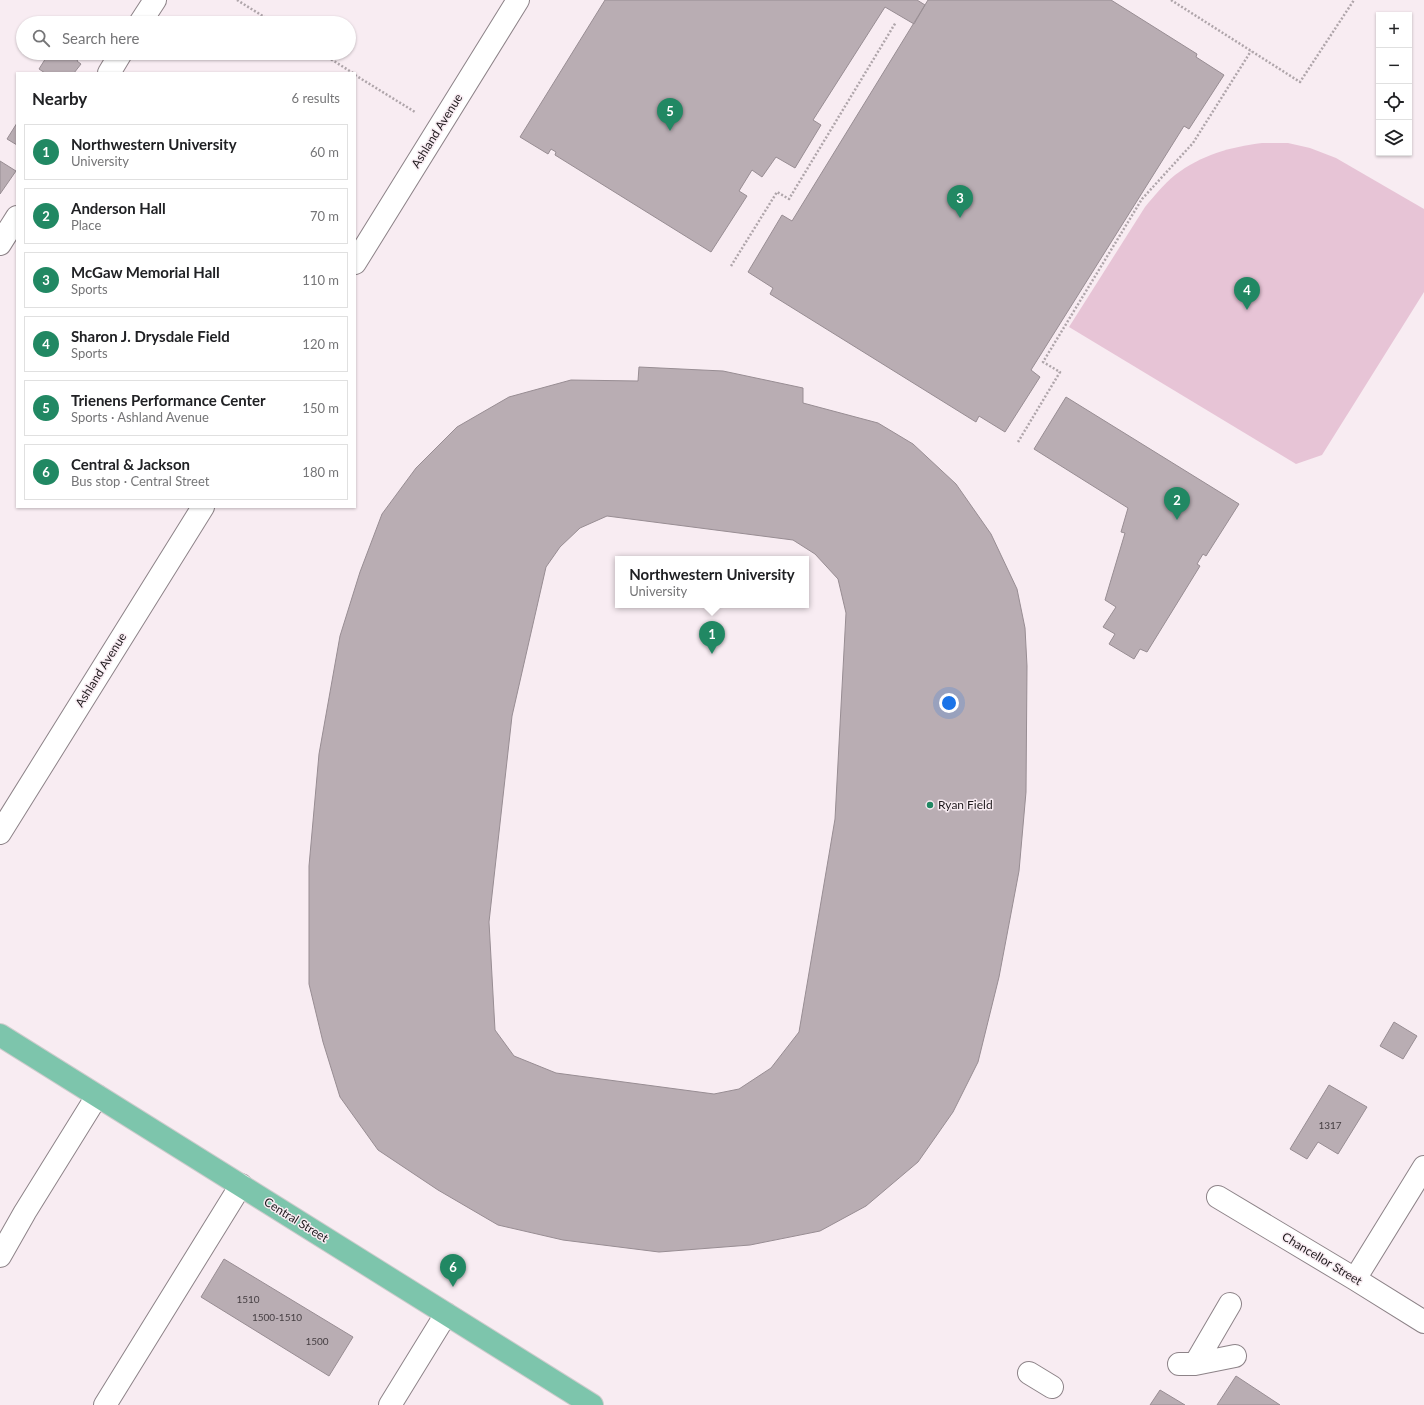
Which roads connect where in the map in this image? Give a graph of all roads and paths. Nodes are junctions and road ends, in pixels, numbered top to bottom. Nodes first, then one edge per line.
1 (155, 0) edge
2 (237, 0) edge
3 (518, 0) edge
4 (1172, 0) edge
5 (1354, 0) edge
6 (145, 16) edge
7 (263, 16) edge
8 (896, 22) dead end
9 (1251, 51) junction
10 (116, 60) edge
11 (332, 60) edge
12 (109, 72) edge
13 (351, 72) edge
14 (356, 75) edge
15 (415, 112) dead end
16 (16, 219) edge
17 (0, 244) edge
18 (356, 261) edge
19 (731, 266) dead end
20 (1018, 442) dead end
21 (202, 508) edge
22 (0, 833) edge
23 (0, 1035) edge
24 (97, 1096) junction
25 (1424, 1167) edge
26 (241, 1185) junction
27 (1218, 1197) dead end
28 (0, 1256) edge
29 (1355, 1279) junction
30 (1230, 1304) dead end
31 (446, 1314) junction
32 (1424, 1322) edge
33 (1235, 1356) dead end
34 (1029, 1373) dead end
35 (1052, 1387) dead end
36 (105, 1405) edge
37 (390, 1405) edge
38 (592, 1405) edge

1 - 6 street
2 - 7 path
3 - 18 street, Ashland Avenue
4 - 9 path
5 - 9 path
8 - 19 path
9 - 20 path
10 - 12 street
11 - 13 path
14 - 15 path
16 - 17 street
21 - 22 street, Ashland Avenue
23 - 24 main road, Central Street
24 - 26 main road, Central Street
24 - 28 street
25 - 29 street
26 - 31 main road, Central Street
26 - 36 street
27 - 29 street, Chancellor Street
29 - 32 street, Chancellor Street
30 - 33 street
31 - 37 street
31 - 38 main road, Central Street
34 - 35 street

